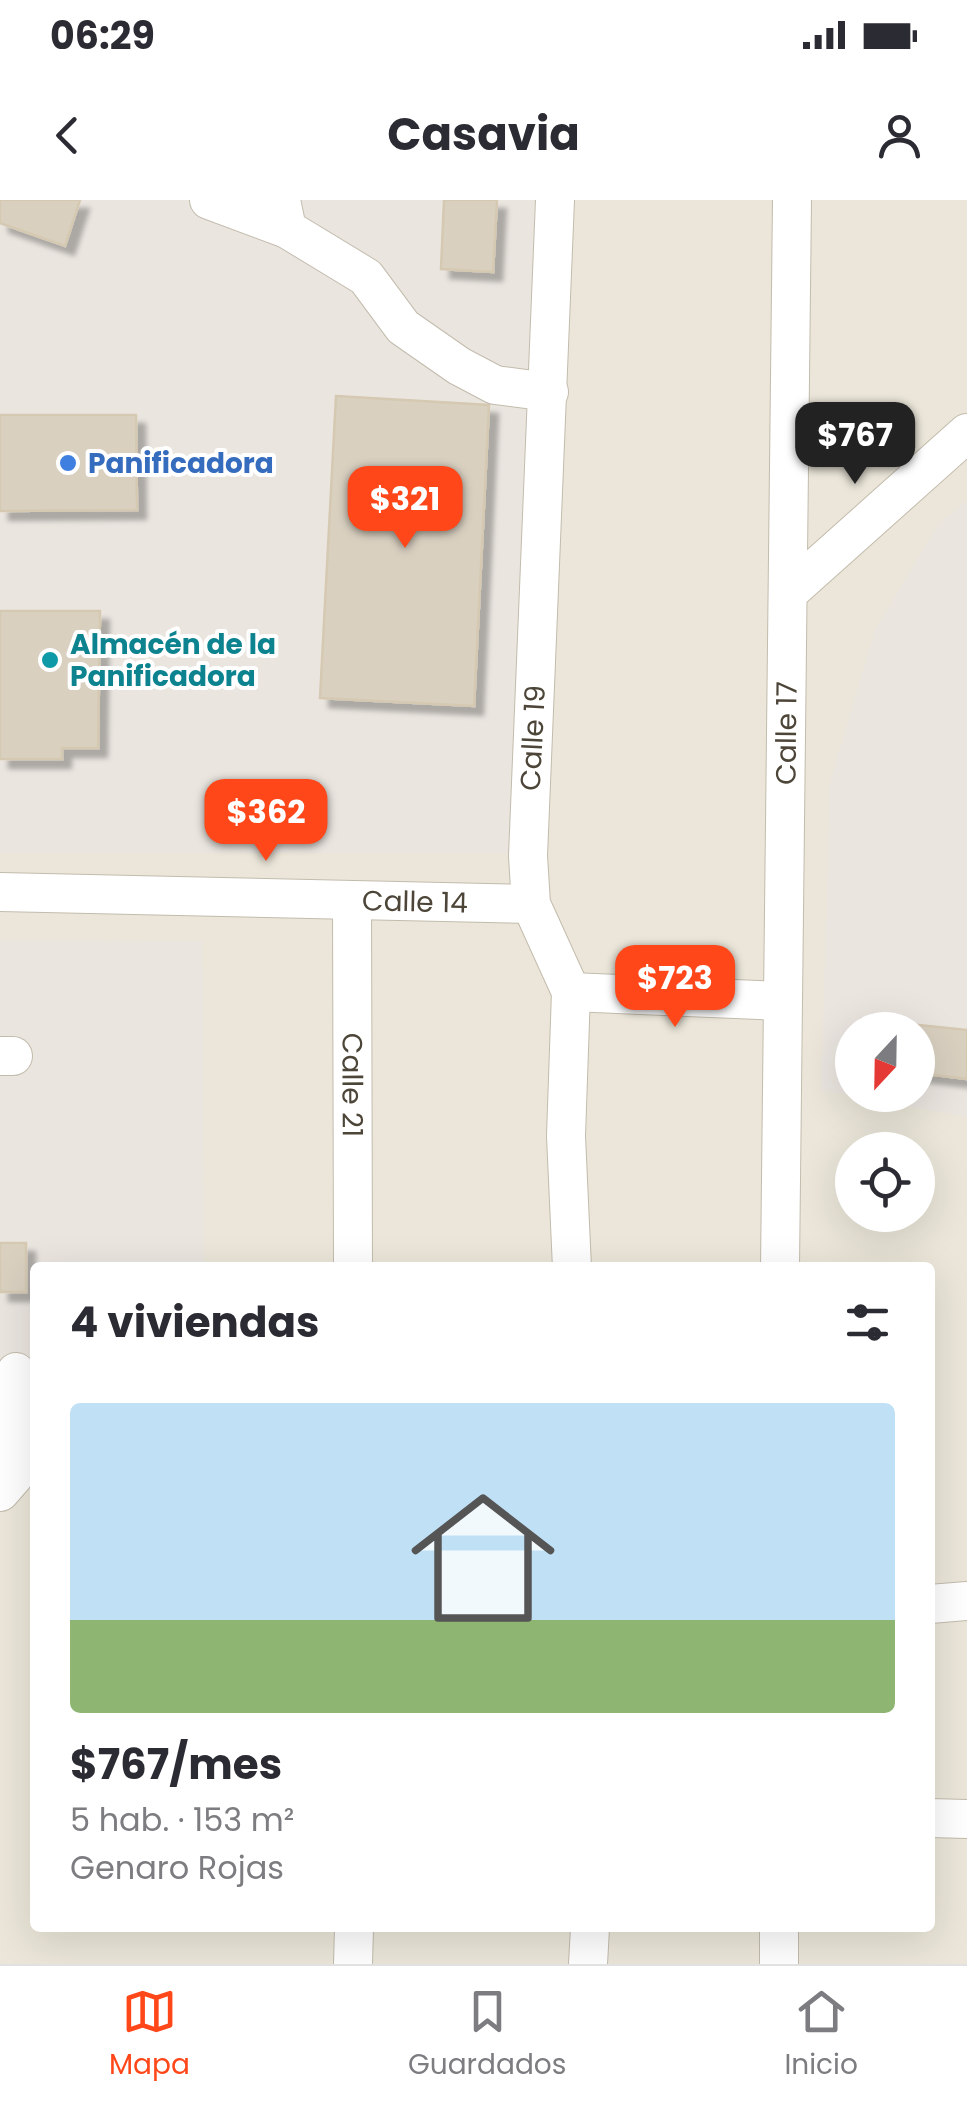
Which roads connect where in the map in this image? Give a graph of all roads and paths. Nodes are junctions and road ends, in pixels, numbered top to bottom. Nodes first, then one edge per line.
1 (210, 200) edge
2 (555, 200) edge
3 (792, 200) edge
4 (284, 214) edge
5 (548, 392) junction
6 (967, 432) edge
7 (788, 592) junction
8 (0, 892) edge
9 (352, 900) junction
10 (531, 904) junction
11 (571, 992) junction
12 (781, 1001) junction
13 (353, 1262) edge
14 (572, 1262) edge
15 (780, 1262) edge
16 (16, 1372) dead end
17 (0, 1492) edge
18 (967, 1601) edge
19 (935, 1604) edge
20 (935, 1818) edge
21 (967, 1819) edge
22 (354, 1932) edge
23 (590, 1932) edge
24 (779, 1932) edge
25 (354, 1964) edge
26 (588, 1964) edge
27 (779, 1964) edge

1 - 4 street
2 - 5 street, Calle 19
3 - 7 street, Calle 17
4 - 5 street
5 - 10 street, Calle 19
6 - 7 street
7 - 12 street, Calle 17
8 - 9 street, Calle 14
9 - 10 street, Calle 14
9 - 13 street, Calle 21
10 - 11 street, Calle 19
11 - 12 street
11 - 14 street, Calle 19
12 - 15 street, Calle 17
16 - 17 street
18 - 19 street
20 - 21 street
22 - 25 street
23 - 26 street
24 - 27 street

